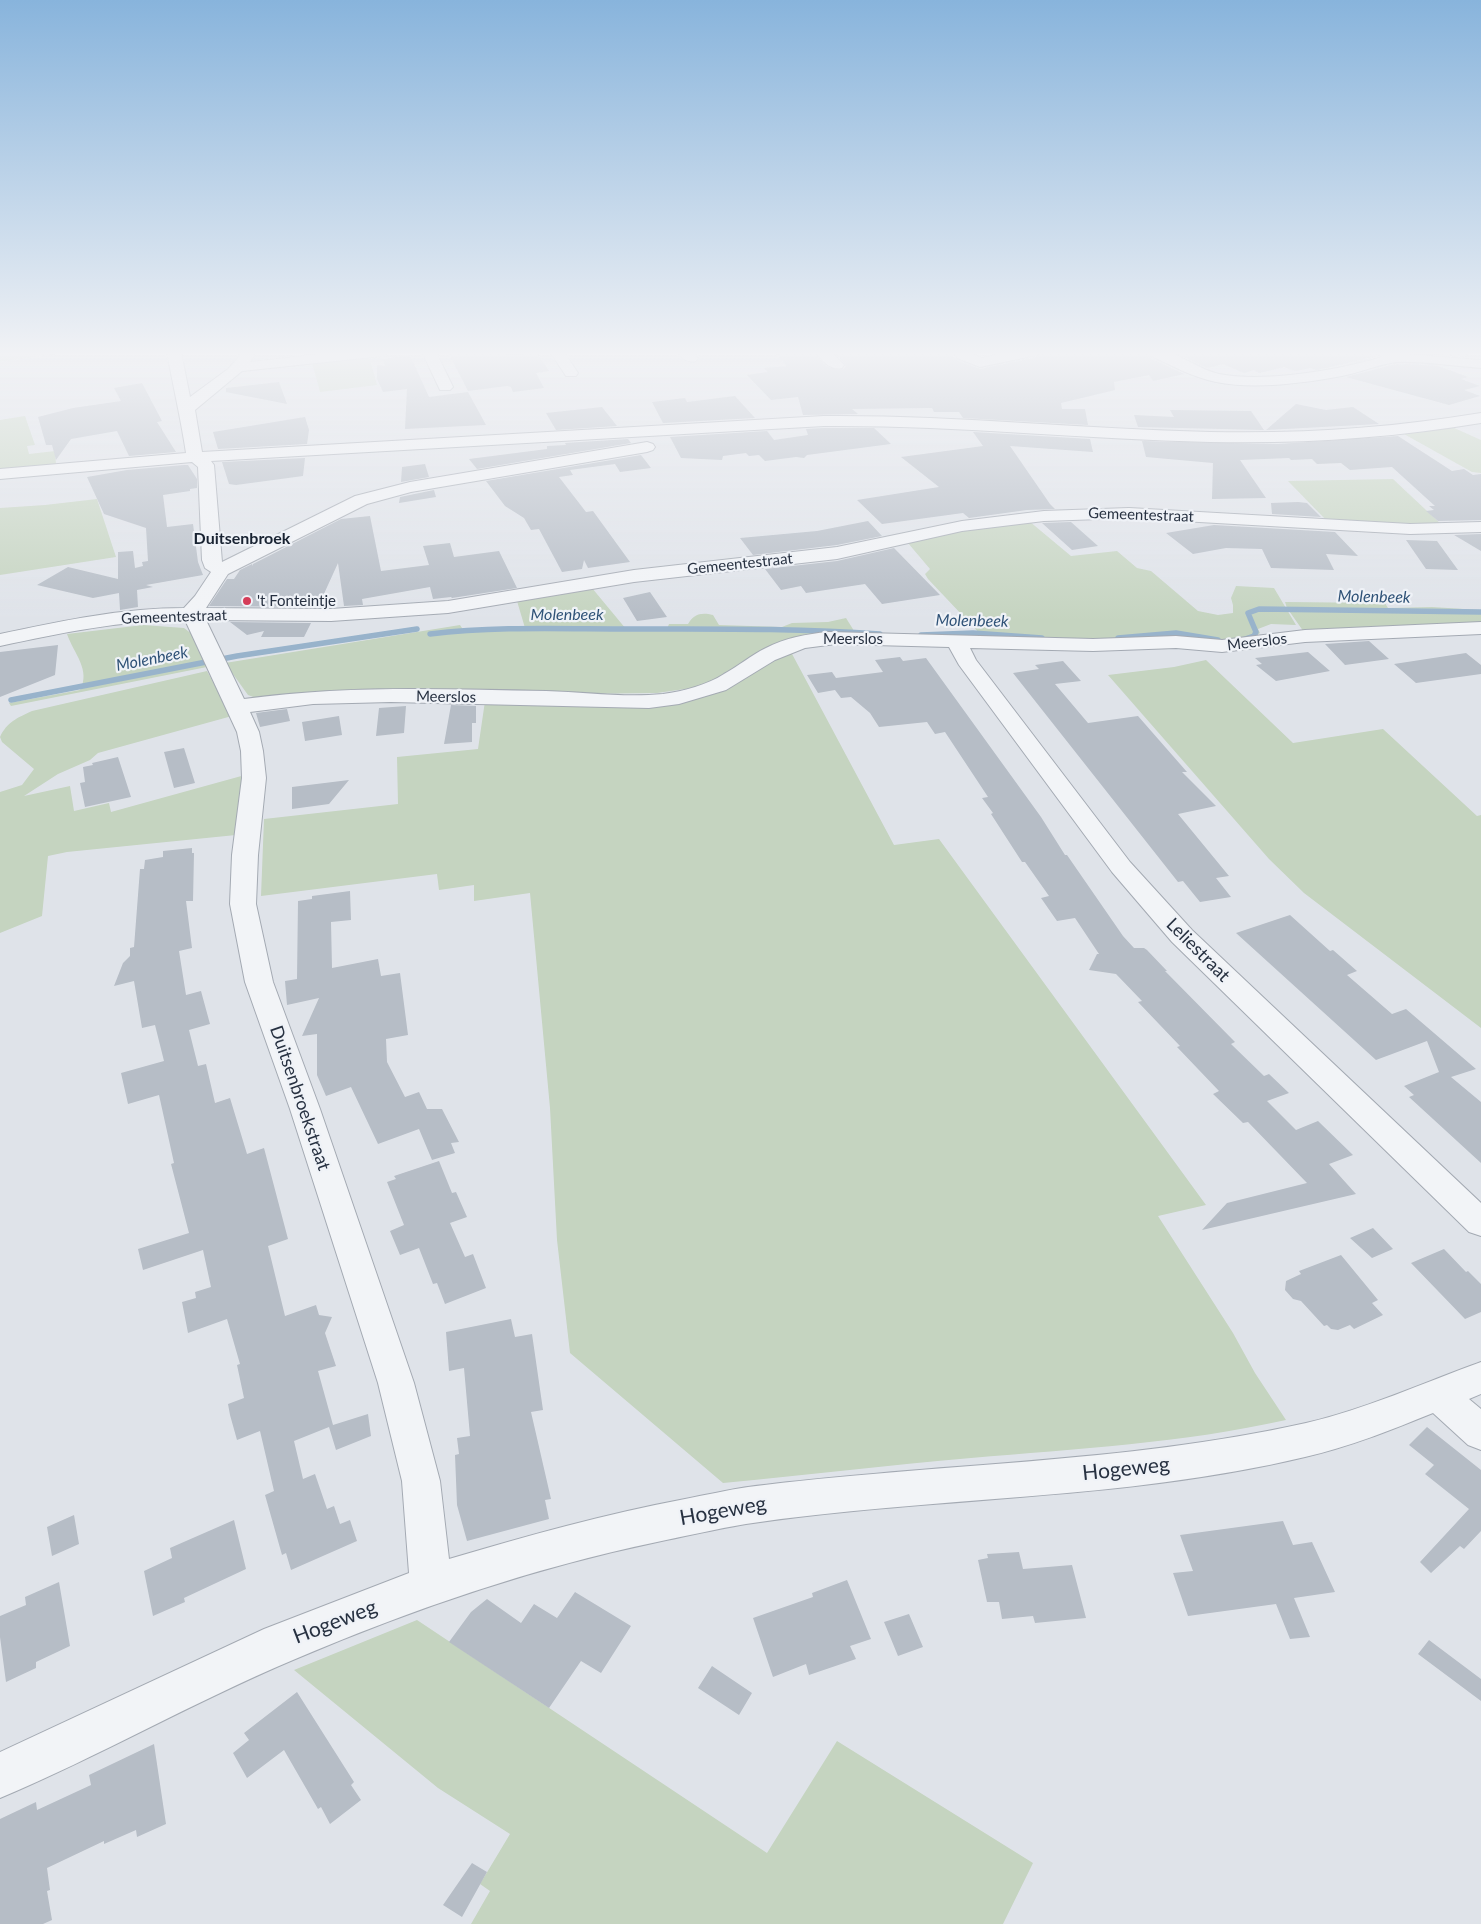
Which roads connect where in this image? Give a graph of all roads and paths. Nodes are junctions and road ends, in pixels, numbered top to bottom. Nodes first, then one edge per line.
1 (192, 442) edge
2 (459, 442) edge
3 (676, 442) edge
4 (195, 457) junction
5 (0, 474) edge
6 (1481, 528) edge
7 (221, 570) junction
8 (191, 613) junction
9 (1481, 628) edge
10 (0, 640) edge
11 (956, 641) junction
12 (237, 707) junction
13 (1481, 1223) edge
14 (1481, 1378) edge
15 (1439, 1395) junction
16 (1481, 1433) edge
17 (431, 1585) junction
18 (0, 1775) edge

1 - 4 street
2 - 4 street
3 - 7 street
4 - 5 street
4 - 7 street
6 - 8 street, Gemeentestraat
7 - 8 street
8 - 10 street, Gemeentestraat
8 - 12 street, Duitsenbroekstraat
9 - 11 street, Meerslos
11 - 12 street, Meerslos
11 - 13 street, Leliestraat
12 - 17 street, Duitsenbroekstraat
14 - 15 street, Hogeweg
15 - 16 street
15 - 17 street, Hogeweg
17 - 18 street, Hogeweg

